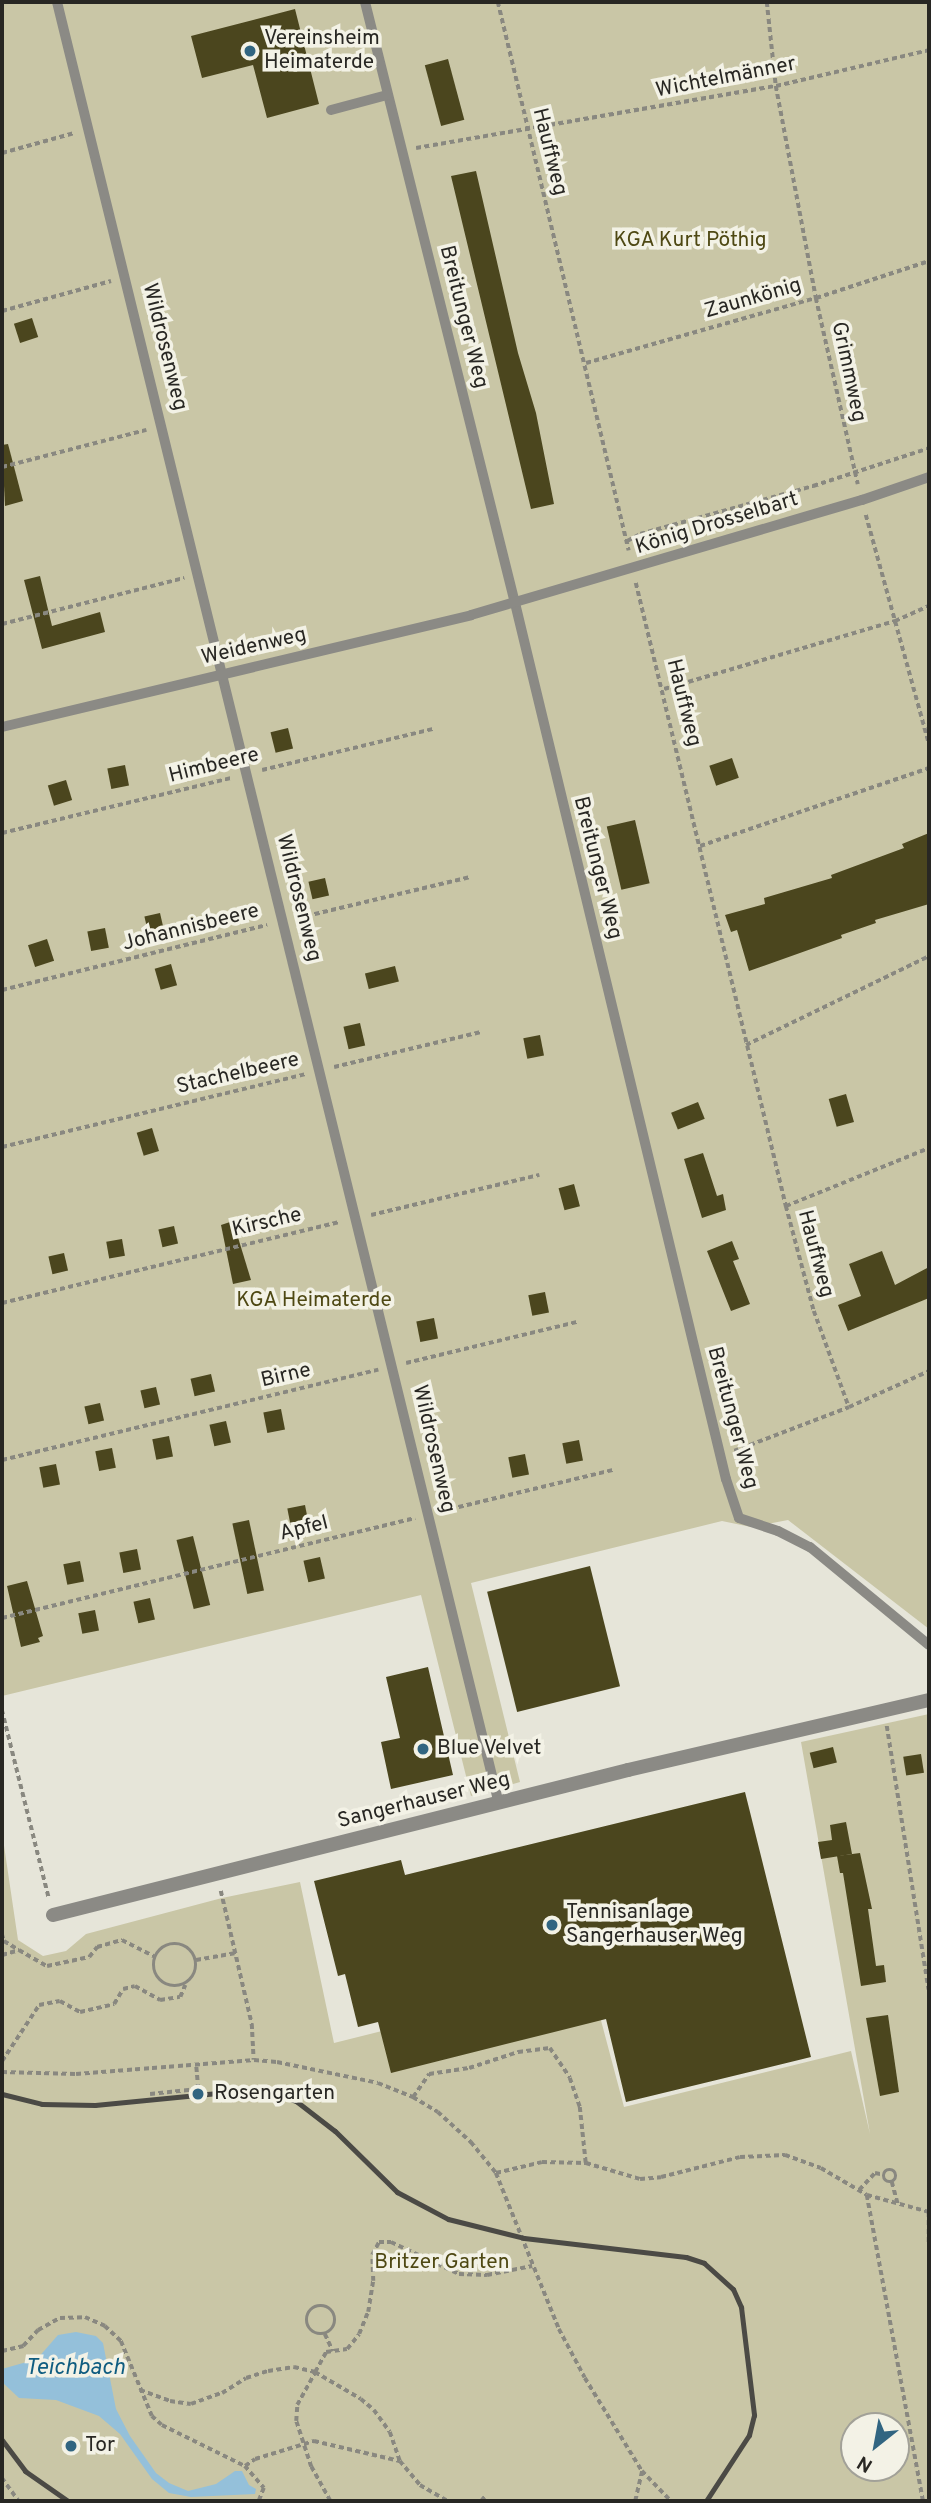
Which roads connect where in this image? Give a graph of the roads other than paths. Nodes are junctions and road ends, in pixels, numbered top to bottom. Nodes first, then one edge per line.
1 (57, 2) edge
2 (365, 2) edge
3 (387, 95) junction
4 (331, 110) dead end
5 (929, 478) edge
6 (514, 603) junction
7 (224, 674) junction
8 (2, 727) edge
9 (929, 1645) edge
10 (929, 1700) edge
11 (499, 1804) junction
12 (53, 1915) road end

1 - 7 lane, Wildrosenweg
2 - 3 lane, Breitunger Weg
3 - 4 lane
3 - 6 lane, Breitunger Weg
5 - 6 lane, König Drosselbart
6 - 7 lane, Weidenweg
6 - 9 lane, Breitunger Weg
7 - 8 lane, Weidenweg
7 - 11 lane, Wildrosenweg
10 - 11 street, Sangerhauser Weg
11 - 12 street, Sangerhauser Weg

